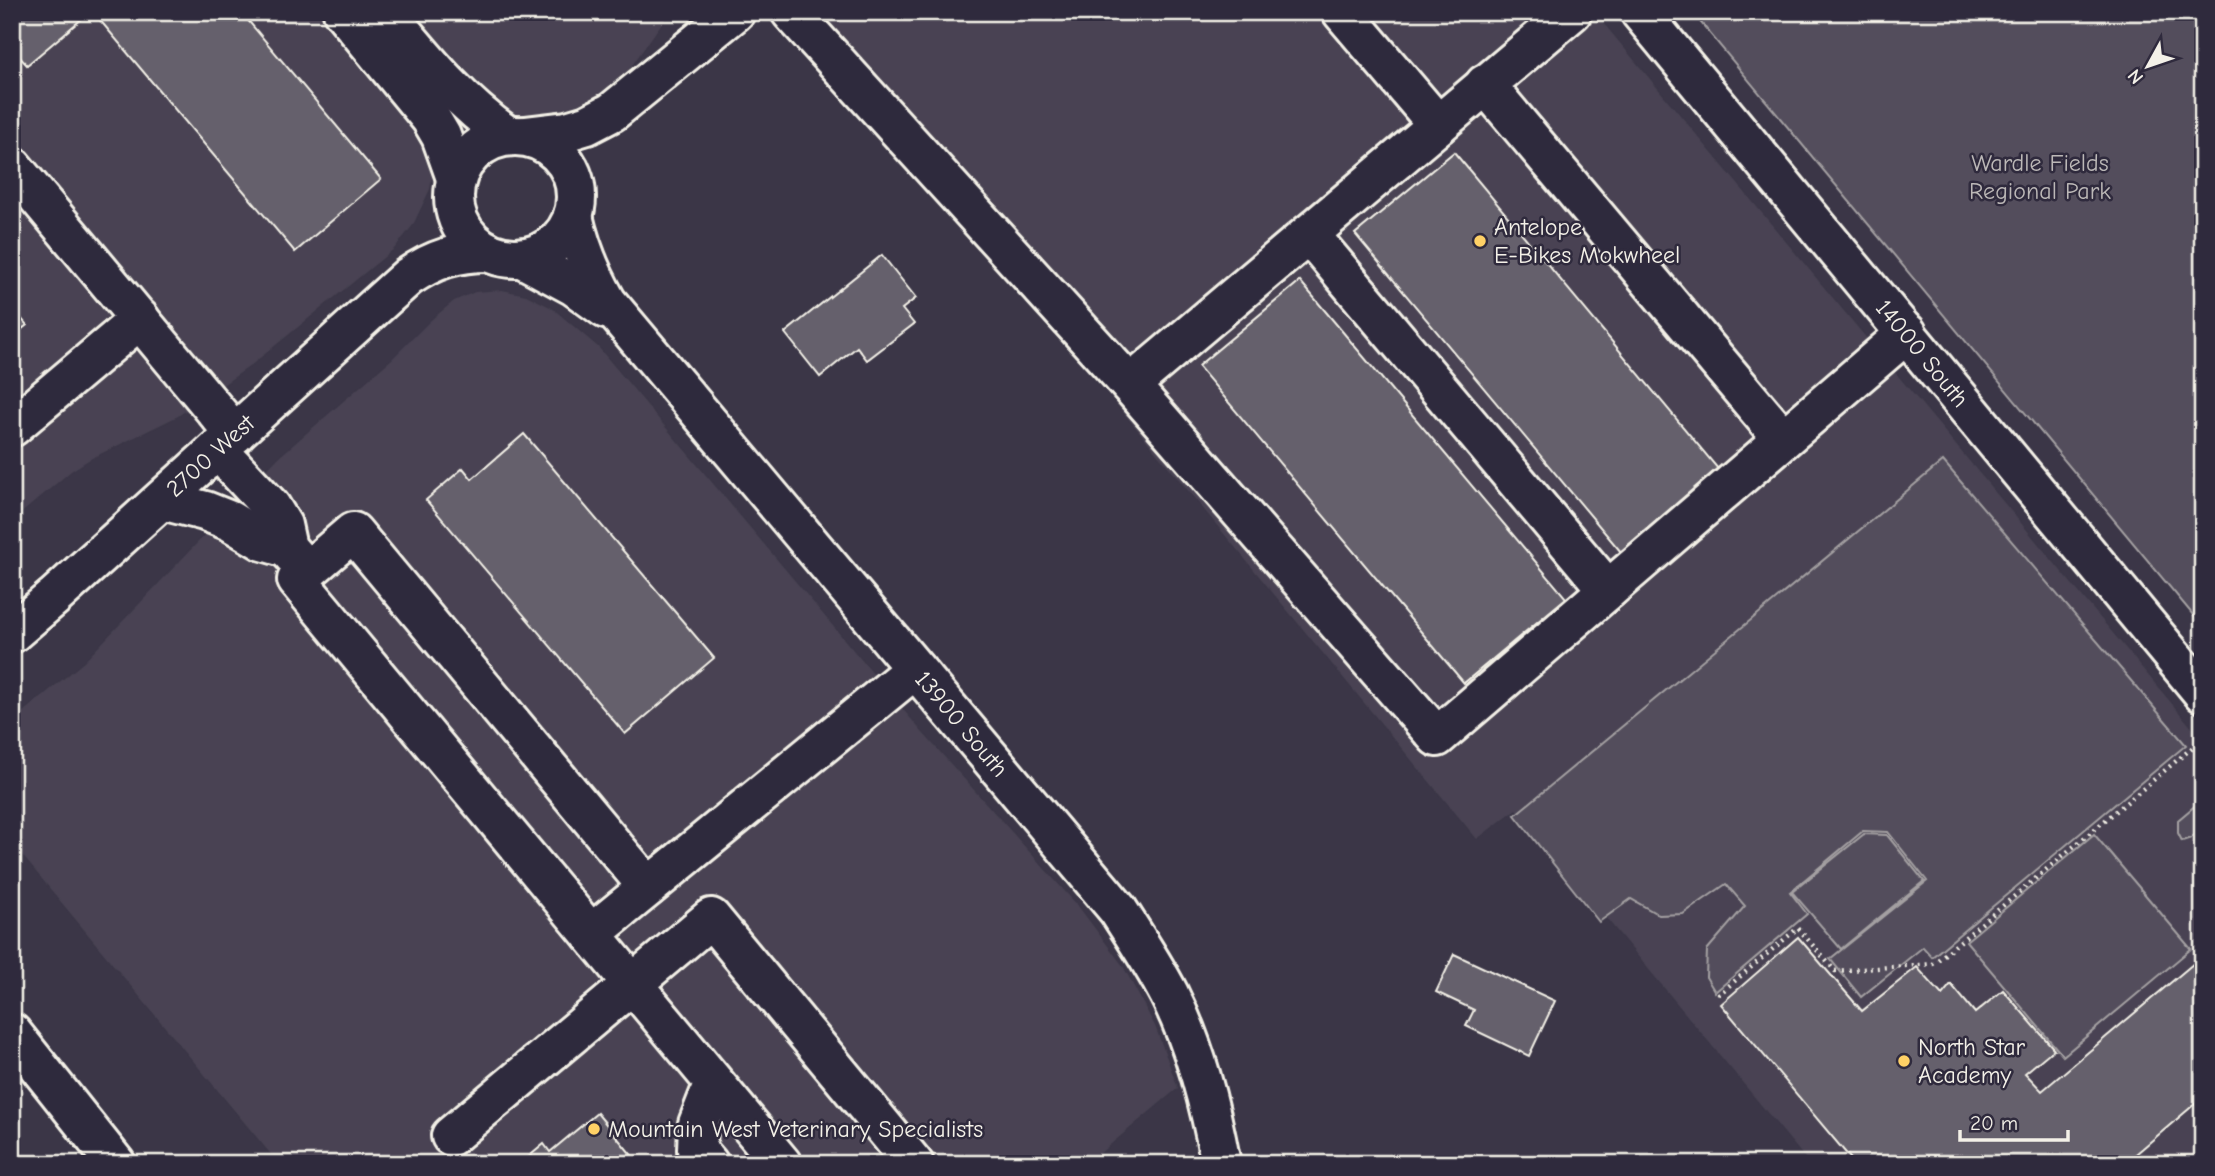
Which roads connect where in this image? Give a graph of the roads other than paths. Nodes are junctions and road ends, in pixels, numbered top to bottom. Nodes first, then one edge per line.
1 (343, 12) edge
2 (386, 12) edge
3 (735, 12) edge
4 (791, 12) edge
5 (1572, 12) edge
6 (1640, 12) edge
7 (1343, 13) edge
8 (1485, 84) junction
9 (635, 95) junction
10 (1438, 125) junction
11 (516, 136) junction
12 (12, 166) edge
13 (455, 187) junction
14 (575, 208) junction
15 (1309, 234) junction
16 (505, 255) junction
17 (408, 276) junction
18 (140, 319) junction
19 (626, 327) junction
20 (1907, 333) junction
21 (1130, 384) junction
22 (12, 427) edge
23 (1783, 439) junction
24 (226, 442) junction
25 (162, 500) junction
26 (298, 559) junction
27 (1608, 590) junction
28 (12, 633) edge
29 (915, 669) junction
30 (2203, 694) edge
31 (648, 887) junction
32 (591, 934) junction
33 (633, 985) junction
34 (12, 1033) edge
35 (714, 1083) junction
36 (451, 1136) dead end
37 (116, 1164) edge
38 (709, 1164) edge
39 (782, 1164) edge
40 (914, 1164) edge
41 (1221, 1164) edge

1 - 13 main road
2 - 11 main road
3 - 9 main road
4 - 21 main road
5 - 8 main road
6 - 20 main road, 14000 South
7 - 10 main road
8 - 10 main road
8 - 23 main road
9 - 11 main road
9 - 14 main road
10 - 15 main road
11 - 13 main road
11 - 14 main road
12 - 18 main road
13 - 16 main road
13 - 17 main road, 2700 West
14 - 16 main road
14 - 19 main road, 13900 South
15 - 21 main road
15 - 27 main road
16 - 17 main road, 2700 West
16 - 19 main road, 13900 South
17 - 24 main road, 2700 West
18 - 22 main road
18 - 24 main road
19 - 29 main road, 13900 South
20 - 23 main road
20 - 30 main road, 14000 South
21 - 27 main road
23 - 27 main road
24 - 25 main road, 2700 West
24 - 26 main road
25 - 26 main road
25 - 28 main road, 2700 West
26 - 31 main road
26 - 32 main road
29 - 31 main road
29 - 41 main road, 13900 South
31 - 32 main road
32 - 33 main road
33 - 35 main road
33 - 36 main road
33 - 40 main road
34 - 37 main road
35 - 38 main road
35 - 39 main road

